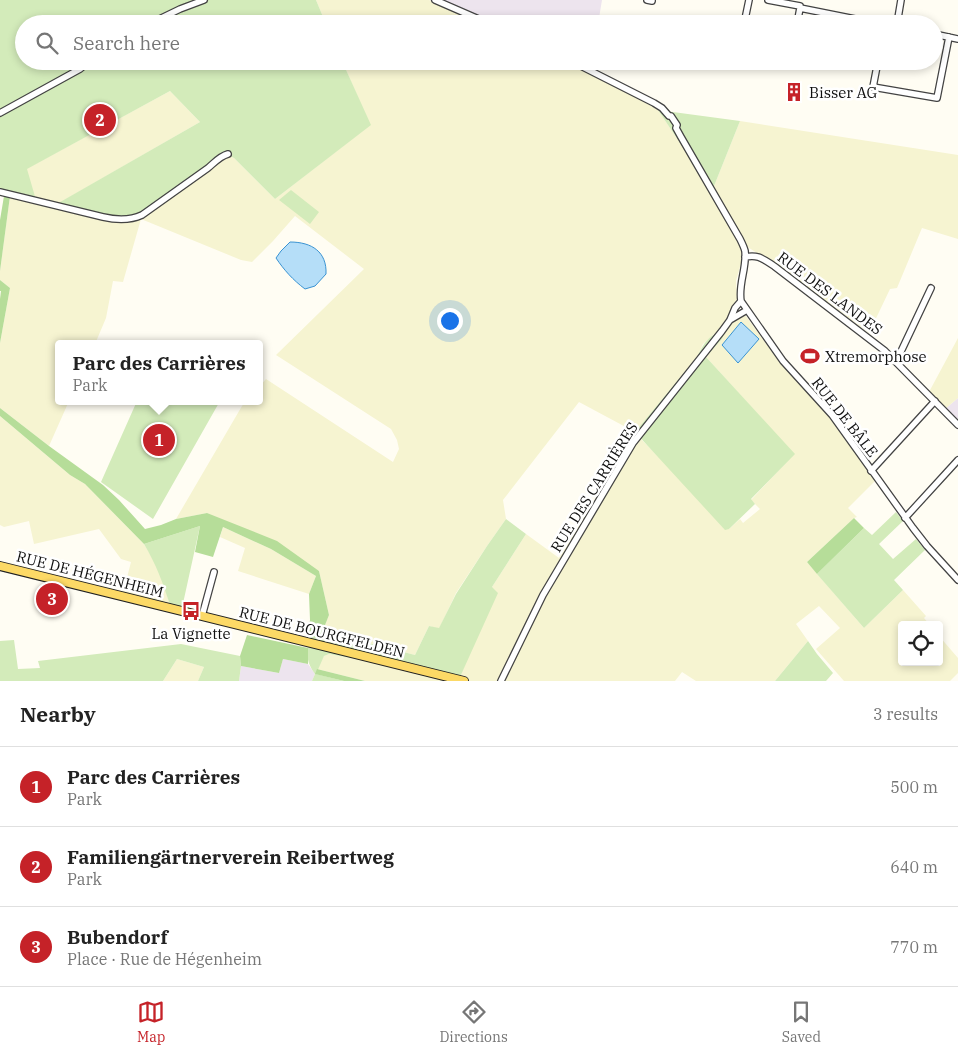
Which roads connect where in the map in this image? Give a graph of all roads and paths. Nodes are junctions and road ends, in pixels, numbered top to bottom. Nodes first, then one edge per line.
1 (204, 0) edge
2 (435, 0) edge
3 (749, 0) edge
4 (768, 0) edge
5 (901, 0) edge
6 (800, 6) dead end
7 (168, 15) edge
8 (469, 15) edge
9 (746, 15) edge
10 (799, 15) edge
11 (835, 15) edge
12 (898, 15) edge
13 (943, 36) edge
14 (949, 37) junction
15 (958, 39) edge
16 (943, 68) edge
17 (78, 70) edge
18 (589, 70) edge
19 (876, 70) edge
20 (943, 70) edge
21 (0, 113) edge
22 (228, 154) dead end
23 (0, 192) edge
24 (744, 257) junction
25 (931, 288) dead end
26 (741, 301) junction
27 (746, 310) junction
28 (730, 320) junction
29 (896, 362) junction
30 (935, 401) junction
31 (958, 425) edge
32 (958, 460) edge
33 (872, 472) junction
34 (905, 518) junction
35 (0, 566) edge
36 (214, 572) dead end
37 (958, 580) edge
38 (173, 609) joint
39 (202, 616) junction
40 (464, 681) edge
41 (500, 681) edge

1 - 7 street
2 - 8 street
3 - 9 street
4 - 6 street
5 - 12 street
10 - 11 street
13 - 14 street
14 - 15 street
14 - 16 street
17 - 21 street
18 - 24 street, RUE DE BÂLE
19 - 20 street
22 - 23 street
24 - 26 street, RUE DE BÂLE
24 - 29 street, RUE DES LANDES
25 - 29 street
26 - 27 street, RUE DE BÂLE
26 - 28 street, RUE DES CARRIÈRES
27 - 28 street, RUE DES CARRIÈRES
27 - 33 street, RUE DE BÂLE
28 - 41 street, RUE DES CARRIÈRES
29 - 30 street, RUE DES LANDES
30 - 31 street, RUE DES LANDES
30 - 33 street
32 - 34 street
33 - 34 street, RUE DE BÂLE
34 - 37 street, RUE DE BÂLE
35 - 38 main road, RUE DE HÉGENHEIM
36 - 39 street
38 - 39 main road, RUE DE BOURGFELDEN
39 - 40 main road, RUE DE BOURGFELDEN

